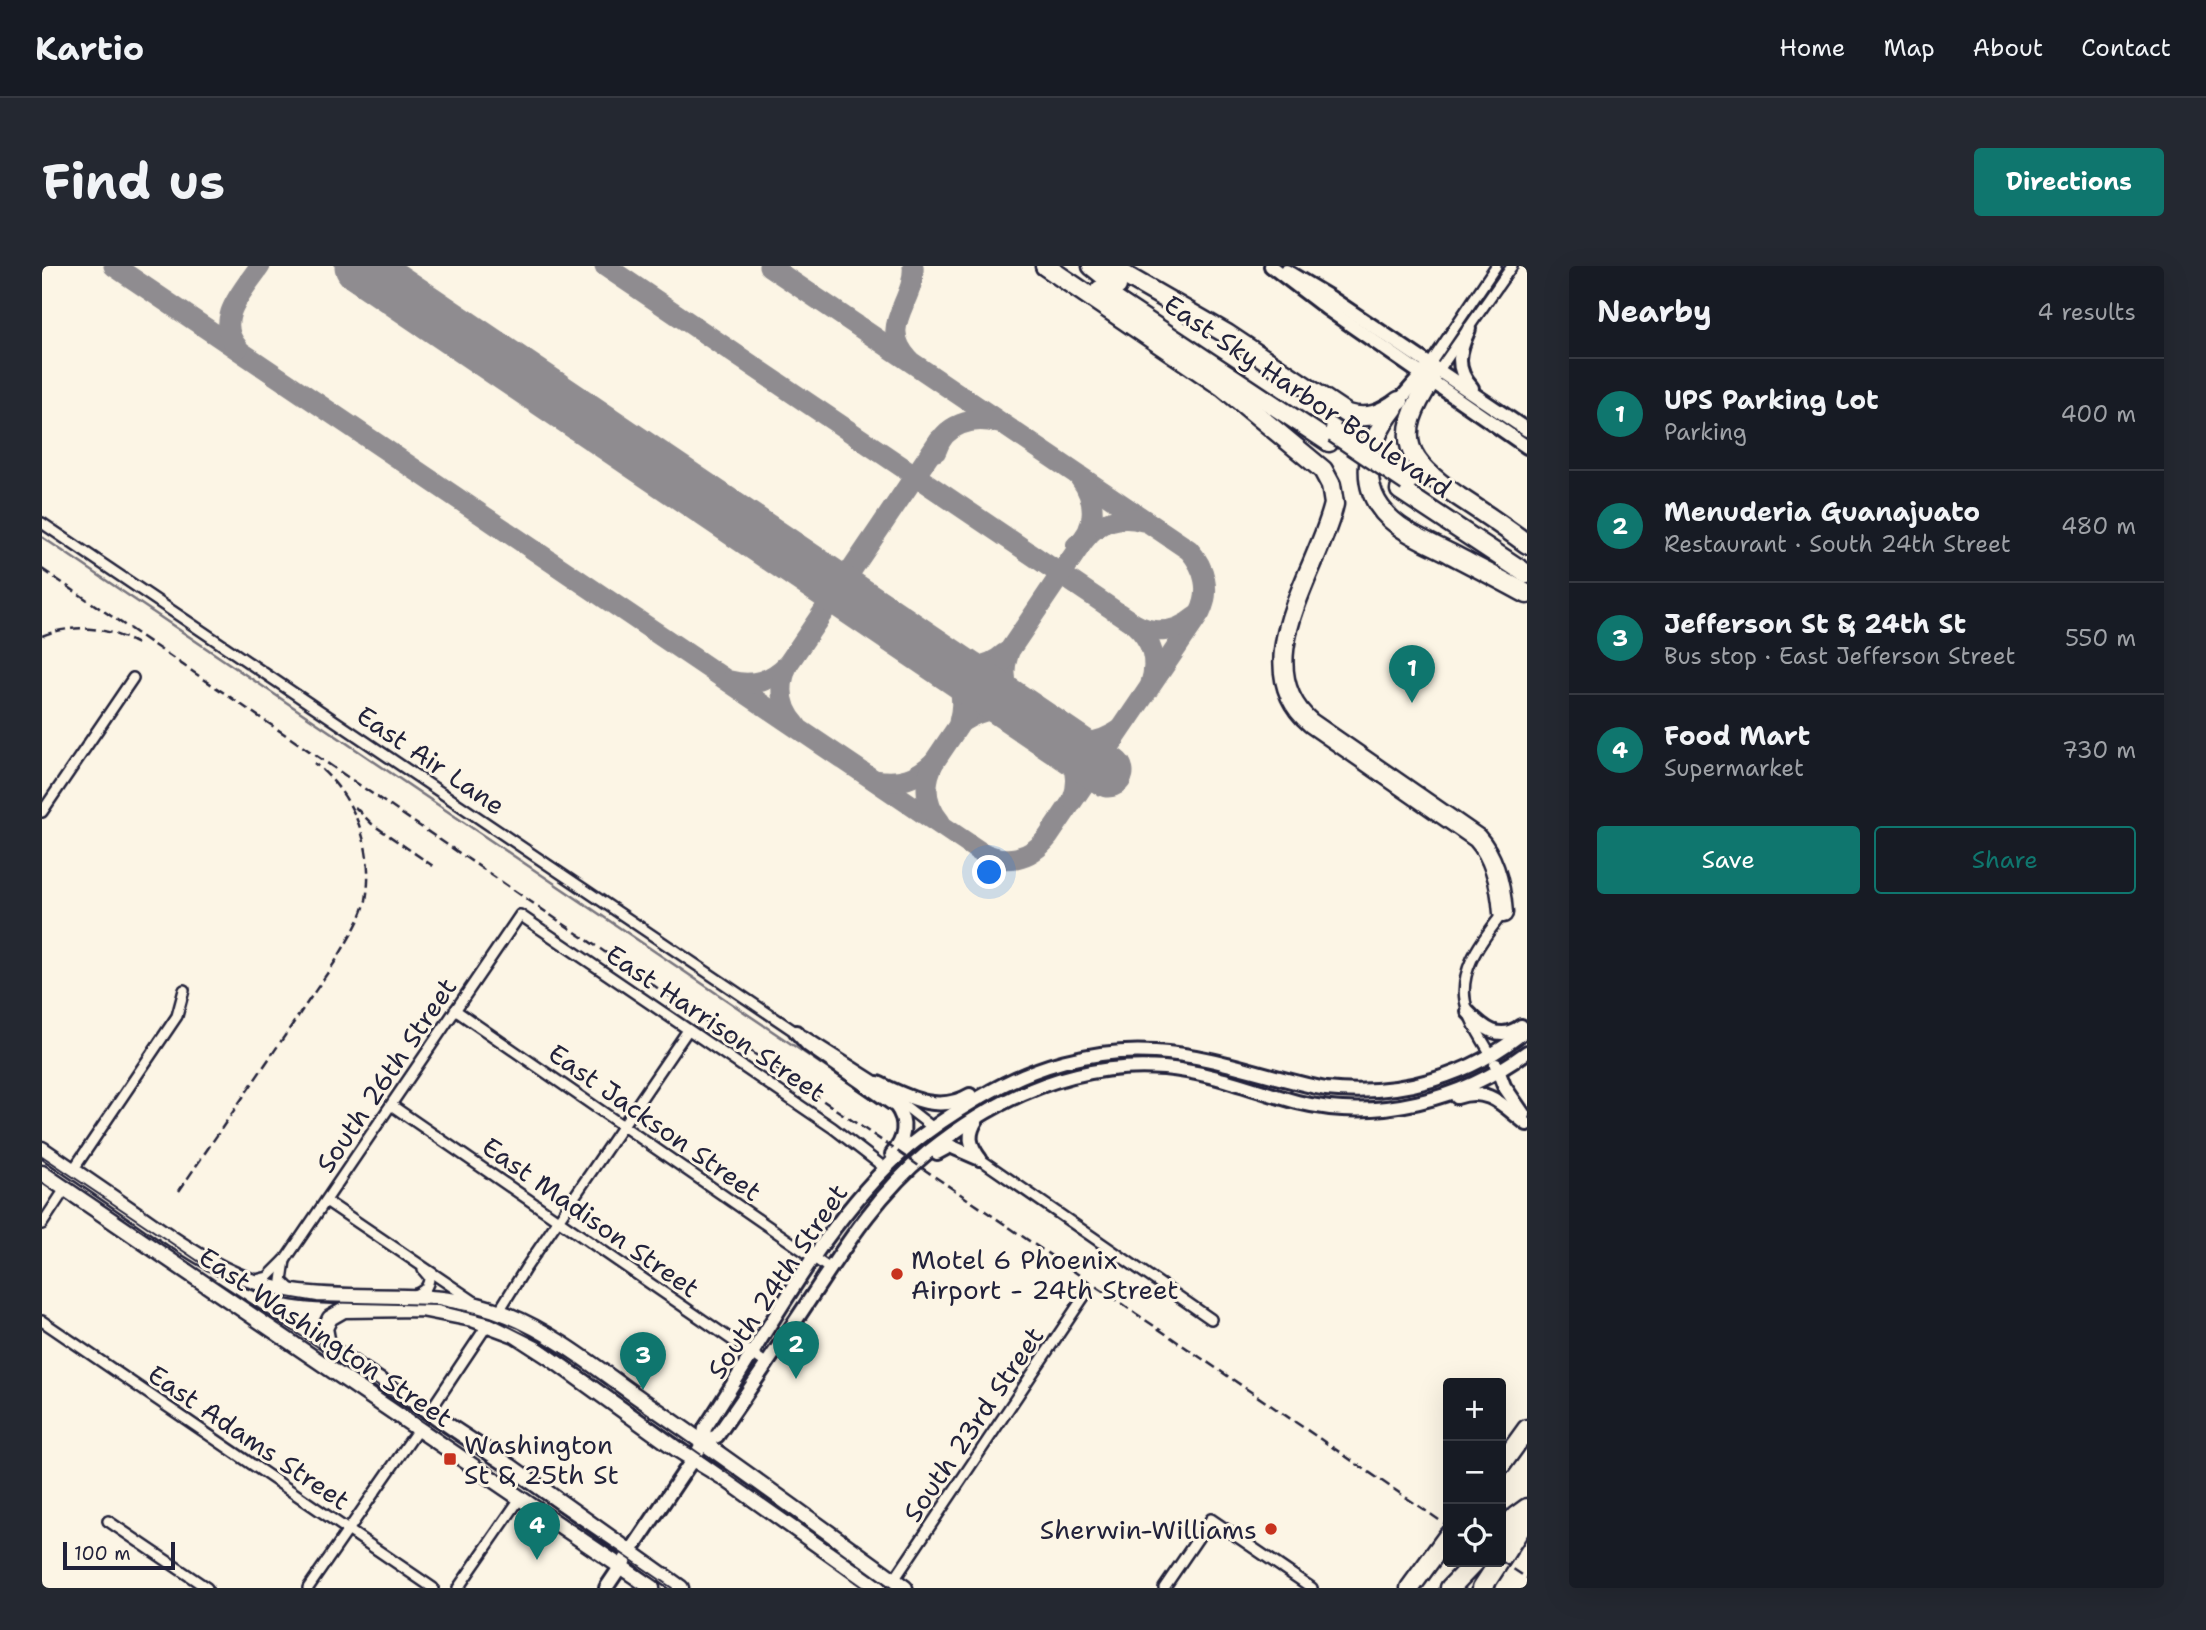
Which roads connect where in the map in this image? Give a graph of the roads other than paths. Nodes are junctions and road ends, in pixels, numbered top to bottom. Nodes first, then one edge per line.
1 (1045, 266) edge
2 (1057, 266) edge
3 (1091, 266) edge
4 (1109, 266) edge
5 (1271, 266) edge
6 (1277, 266) edge
7 (1496, 266) edge
8 (1512, 266) edge
9 (1469, 329) junction
10 (1431, 372) junction
11 (1399, 401) junction
12 (1487, 403) junction
13 (1527, 430) edge
14 (1332, 438) junction
15 (1527, 447) edge
16 (1403, 486) junction
17 (42, 523) edge
18 (1527, 544) edge
19 (1527, 563) edge
20 (1527, 574) edge
21 (1527, 594) edge
22 (133, 678) dead end
23 (42, 812) edge
24 (1503, 913) joint
25 (520, 915) joint
26 (184, 990) dead end
27 (455, 1010) junction
28 (1468, 1012) junction
29 (1527, 1021) edge
30 (1527, 1029) edge
31 (688, 1030) junction
32 (796, 1032) junction
33 (1527, 1052) edge
34 (1491, 1055) junction
35 (1060, 1061) junction
36 (1499, 1070) junction
37 (1071, 1075) junction
38 (878, 1083) junction
39 (391, 1105) junction
40 (1527, 1106) edge
41 (1392, 1107) junction
42 (979, 1116) junction
43 (1527, 1119) edge
44 (1527, 1124) edge
45 (624, 1126) junction
46 (935, 1127) junction
47 (42, 1149) edge
48 (980, 1159) junction
49 (884, 1167) junction
50 (73, 1170) junction
51 (42, 1173) edge
52 (65, 1189) junction
53 (326, 1201) junction
54 (871, 1209) junction
55 (559, 1220) junction
56 (42, 1224) edge
57 (857, 1232) junction
58 (814, 1258) junction
59 (286, 1259) junction
60 (417, 1264) junction
61 (830, 1269) junction
62 (251, 1281) junction
63 (293, 1292) junction
64 (1087, 1292) dead end
65 (413, 1295) junction
66 (479, 1305) junction
67 (389, 1309) junction
68 (499, 1311) junction
69 (1211, 1319) dead end
70 (42, 1321) edge
71 (488, 1324) junction
72 (272, 1328) junction
73 (753, 1354) junction
74 (767, 1364) junction
75 (386, 1385) junction
76 (428, 1414) junction
77 (419, 1428) junction
78 (1527, 1429) edge
79 (704, 1442) junction
80 (1506, 1458) edge
81 (693, 1459) junction
82 (521, 1497) junction
83 (793, 1506) junction
84 (1527, 1508) edge
85 (1527, 1518) edge
86 (108, 1521) dead end
87 (348, 1530) junction
88 (1507, 1532) edge
89 (1443, 1543) edge
90 (631, 1551) junction
91 (620, 1566) junction
92 (1470, 1567) edge
93 (1496, 1567) edge
94 (855, 1571) junction
95 (900, 1584) edge
96 (1453, 1584) edge
97 (207, 1588) edge
98 (308, 1588) edge
99 (433, 1588) edge
100 (458, 1588) edge
101 (606, 1588) edge
102 (652, 1588) edge
103 (681, 1588) edge
104 (878, 1588) edge
105 (1164, 1588) edge
106 (1312, 1588) edge
107 (1410, 1588) edge
108 (1482, 1588) edge

1 - 24 highway
2 - 14 highway, East Sky Harbor Boulevard
3 - 14 highway, East Sky Harbor Boulevard
4 - 11 highway
5 - 10 main road
6 - 10 main road
7 - 10 street
8 - 9 street
9 - 10 street
9 - 12 main road
10 - 11 main road
10 - 12 main road
10 - 15 main road
10 - 18 highway
11 - 21 highway
12 - 13 main road
14 - 16 highway, East Sky Harbor Boulevard
16 - 19 highway, East Sky Harbor Boulevard
16 - 20 highway, East Sky Harbor Boulevard
17 - 32 street, East Air Lane
22 - 23 street
24 - 28 street
25 - 27 street, South 26th Street
25 - 31 street, East Harrison Street
26 - 50 street
27 - 39 street, South 26th Street
27 - 45 street, East Jackson Street
28 - 29 main road
28 - 34 street
30 - 34 main road
31 - 45 street
31 - 49 street, East Harrison Street
32 - 38 street, East Air Lane
32 - 46 street, East Air Lane
32 - 49 main road
33 - 36 main road, South 24th Street
34 - 35 main road
34 - 36 main road
35 - 38 main road
35 - 46 main road
36 - 40 main road
36 - 41 main road, South 24th Street
36 - 43 main road
37 - 41 main road, South 24th Street
37 - 42 main road, South 24th Street
37 - 46 main road
38 - 46 street, East Air Lane
39 - 53 street, South 26th Street
39 - 55 street, East Madison Street
41 - 44 main road
42 - 48 main road
42 - 54 main road, South 24th Street
45 - 55 street
45 - 58 street, East Jackson Street
46 - 49 main road
46 - 54 main road
47 - 50 main road, East Washington Street
48 - 57 main road
48 - 69 street
49 - 58 main road, South 24th Street
50 - 62 main road, East Washington Street
51 - 52 main road, East Washington Street
52 - 56 street
52 - 72 main road, East Washington Street
53 - 59 street, South 26th Street
53 - 60 street
54 - 57 main road, South 24th Street
55 - 68 street
55 - 73 street, East Madison Street
57 - 61 main road, South 24th Street
58 - 61 street, East Jackson Street
58 - 73 main road, South 24th Street
59 - 62 street, South 26th Street
59 - 63 street
60 - 65 street
60 - 66 street
61 - 74 main road, South 24th Street
62 - 63 main road, East Washington Street
63 - 65 main road
63 - 67 main road
64 - 95 street, South 23rd Street
65 - 66 main road
66 - 68 main road
67 - 71 main road
67 - 75 main road, East Washington Street
68 - 79 main road
70 - 87 street, East Adams Street
71 - 76 street
71 - 81 main road
72 - 75 main road
72 - 77 main road, East Washington Street
73 - 74 street, East Madison Street
73 - 79 main road, South 24th Street
74 - 79 main road, South 24th Street
75 - 76 main road, East Washington Street
76 - 90 main road, East Washington Street
77 - 82 main road, East Washington Street
77 - 87 street
78 - 80 highway
79 - 81 main road, South 24th Street
79 - 83 main road
81 - 90 main road, South 24th Street
81 - 94 main road
82 - 91 main road, East Washington Street
82 - 100 street
83 - 94 main road
83 - 95 main road
84 - 88 highway
85 - 88 highway
86 - 97 street
87 - 98 street
87 - 99 street, East Adams Street
89 - 107 highway
90 - 91 main road, South 24th Street
90 - 103 main road, East Washington Street
91 - 101 main road, South 24th Street
91 - 102 main road, East Washington Street
92 - 96 highway
93 - 108 highway
94 - 104 main road
105 - 106 street

